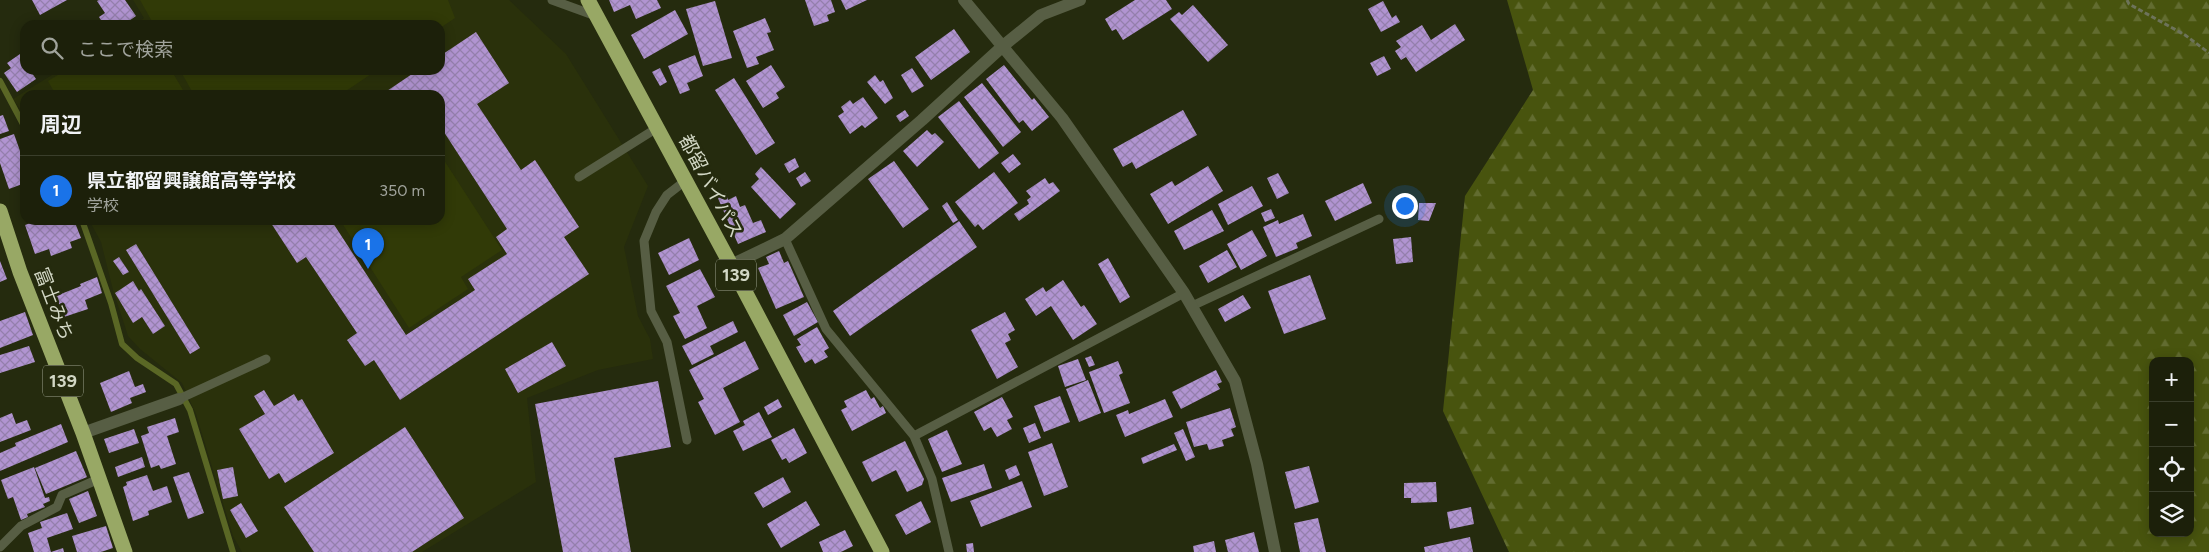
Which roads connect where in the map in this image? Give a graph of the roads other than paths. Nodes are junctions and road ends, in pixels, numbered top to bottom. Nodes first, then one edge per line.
1 (552, 0) edge
2 (588, 0) edge
3 (964, 0) edge
4 (1080, 0) edge
5 (596, 16) junction
6 (1003, 46) junction
7 (657, 128) junction
8 (579, 177) dead end
9 (685, 181) junction
10 (0, 211) edge
11 (1379, 220) dead end
12 (3, 230) edge
13 (785, 239) junction
14 (731, 265) junction
15 (1184, 293) junction
16 (1192, 306) junction
17 (266, 359) dead end
18 (183, 397) joint
19 (83, 433) junction
20 (914, 436) junction
21 (687, 440) dead end
22 (99, 479) junction
23 (0, 547) edge
24 (125, 552) edge
25 (882, 552) edge
26 (949, 552) edge
27 (1275, 552) edge

1 - 5 lane
2 - 5 highway, 都留バイパス / 139
3 - 6 street
4 - 6 street
5 - 7 highway, 都留バイパス / 139
6 - 13 street
6 - 15 street
7 - 8 lane
7 - 9 highway, 都留バイパス / 139
9 - 14 highway, 都留バイパス / 139
9 - 21 lane
10 - 12 highway, 富士みち / 139
11 - 16 lane
12 - 19 highway, 富士みち / 139
13 - 14 street
13 - 20 lane
14 - 25 highway, 都留バイパス / 139
15 - 16 street
15 - 20 lane
16 - 27 street
17 - 18 lane
18 - 19 street
19 - 22 highway, 富士みち / 139
20 - 26 lane
22 - 23 lane
22 - 24 highway, 富士みち / 139

